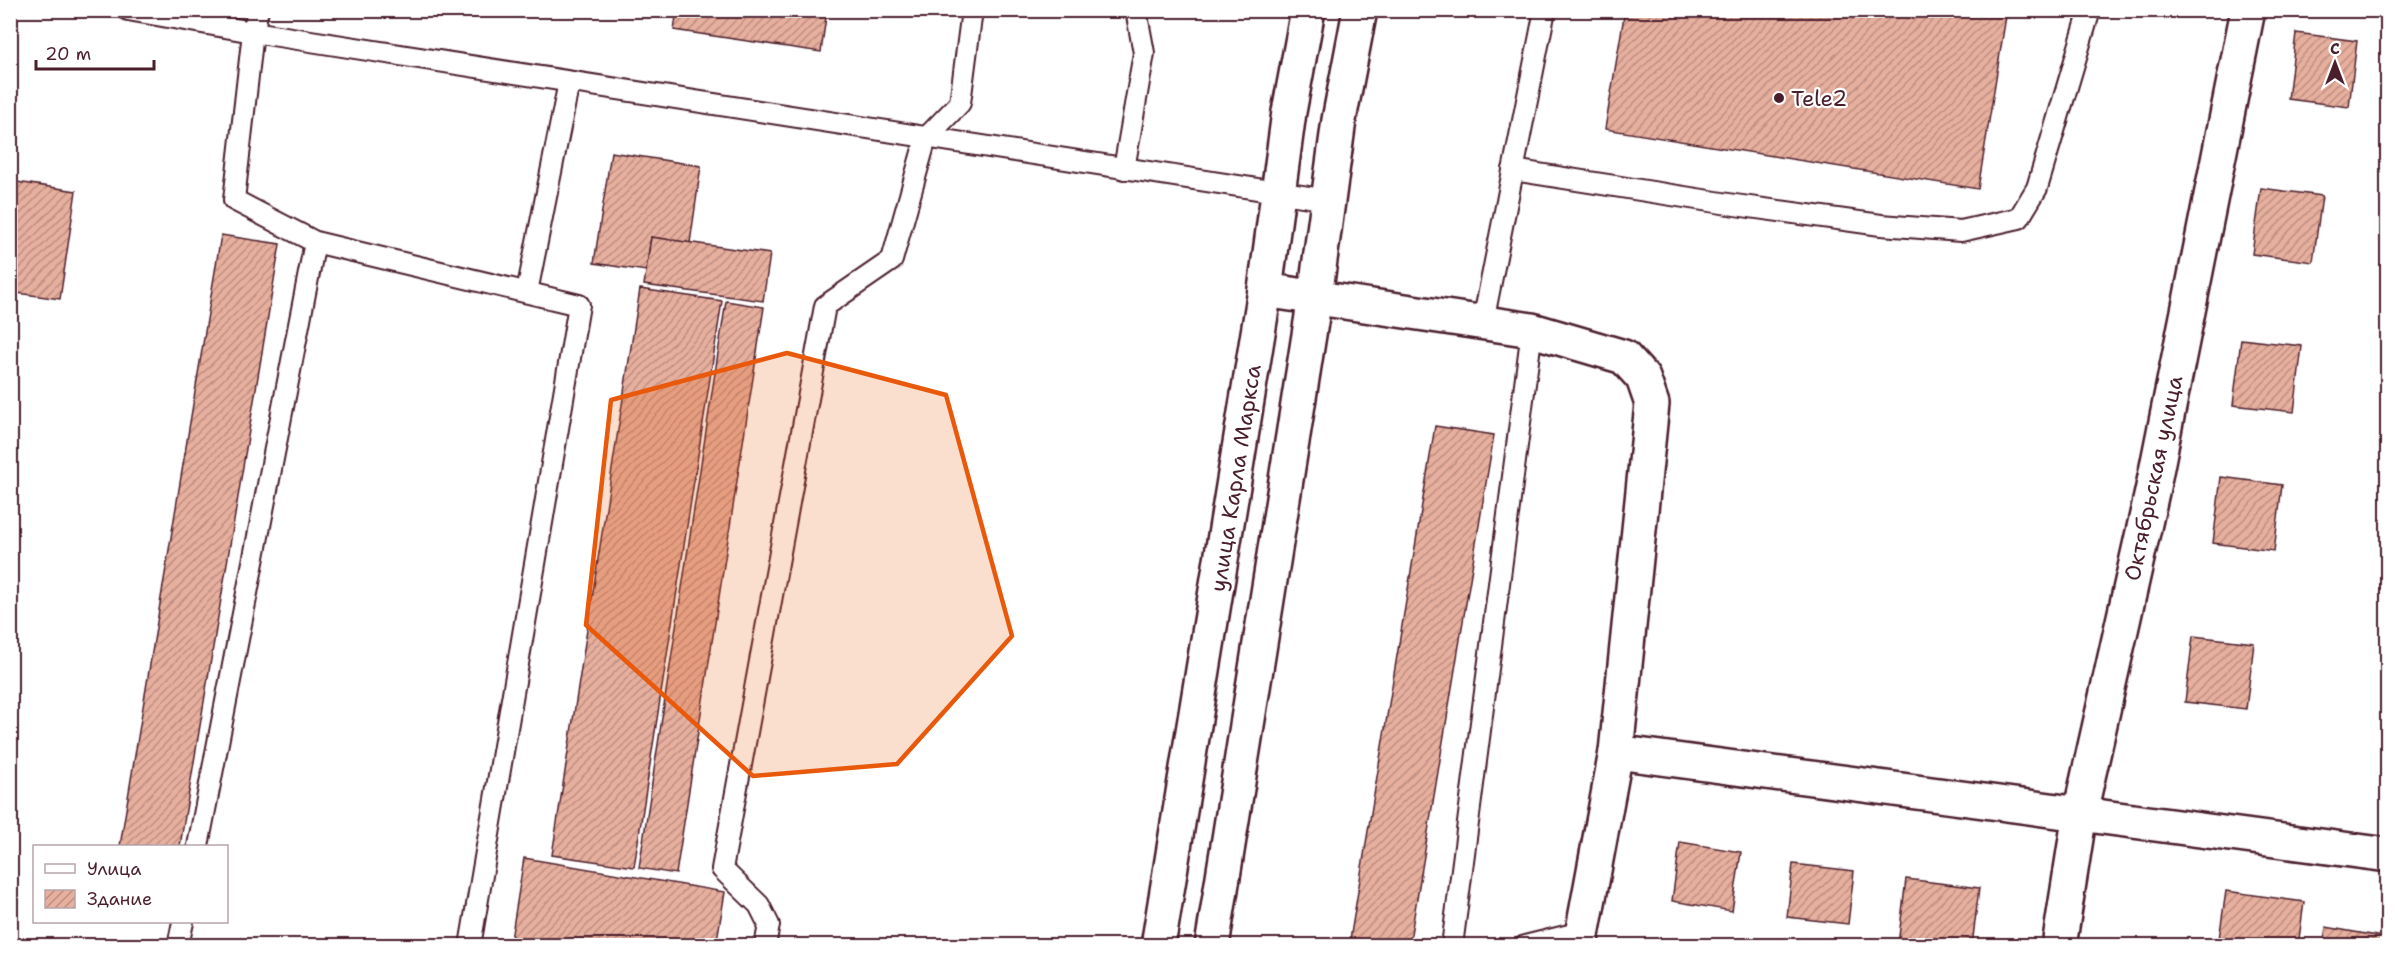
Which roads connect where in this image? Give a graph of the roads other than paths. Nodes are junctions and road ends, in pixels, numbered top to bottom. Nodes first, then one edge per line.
1 (128, 10) edge
2 (258, 10) edge
3 (972, 10) edge
4 (1136, 10) edge
5 (1308, 10) edge
6 (1360, 10) edge
7 (1545, 10) edge
8 (2090, 10) edge
9 (2248, 10) edge
10 (253, 32) junction
11 (569, 82) junction
12 (927, 138) junction
13 (1124, 169) junction
14 (1514, 170) junction
15 (1278, 193) junction
16 (1328, 200) junction
17 (315, 242) junction
18 (1265, 290) junction
19 (527, 292) junction
20 (1315, 297) junction
21 (1483, 322) junction
22 (1532, 330) junction
23 (1616, 752) junction
24 (2080, 813) junction
25 (198, 845) edge
26 (2388, 855) edge
27 (183, 923) edge
28 (1581, 939) edge
29 (178, 945) edge
30 (470, 945) edge
31 (765, 945) edge
32 (1158, 945) edge
33 (1212, 945) edge
34 (1452, 945) edge
35 (1525, 945) edge
36 (2059, 945) edge

1 - 10 lane
2 - 10 lane
3 - 12 lane
4 - 13 lane
5 - 15 street, улица Карла Маркса
6 - 16 street
7 - 14 lane
8 - 14 lane
9 - 24 street, Октябрьская улица
10 - 11 lane
10 - 17 lane
11 - 12 lane
11 - 19 lane
12 - 13 lane
12 - 31 lane
13 - 15 lane
14 - 21 lane
15 - 16 lane
15 - 18 street, улица Карла Маркса
16 - 20 street
17 - 19 lane
17 - 25 lane
18 - 20 street
18 - 32 street, улица Карла Маркса
19 - 30 lane
20 - 21 street
20 - 33 street
21 - 22 street
22 - 23 street
22 - 34 lane
23 - 24 street
23 - 28 street
24 - 26 street
24 - 36 street, Октябрьская улица
27 - 29 lane
28 - 35 lane

